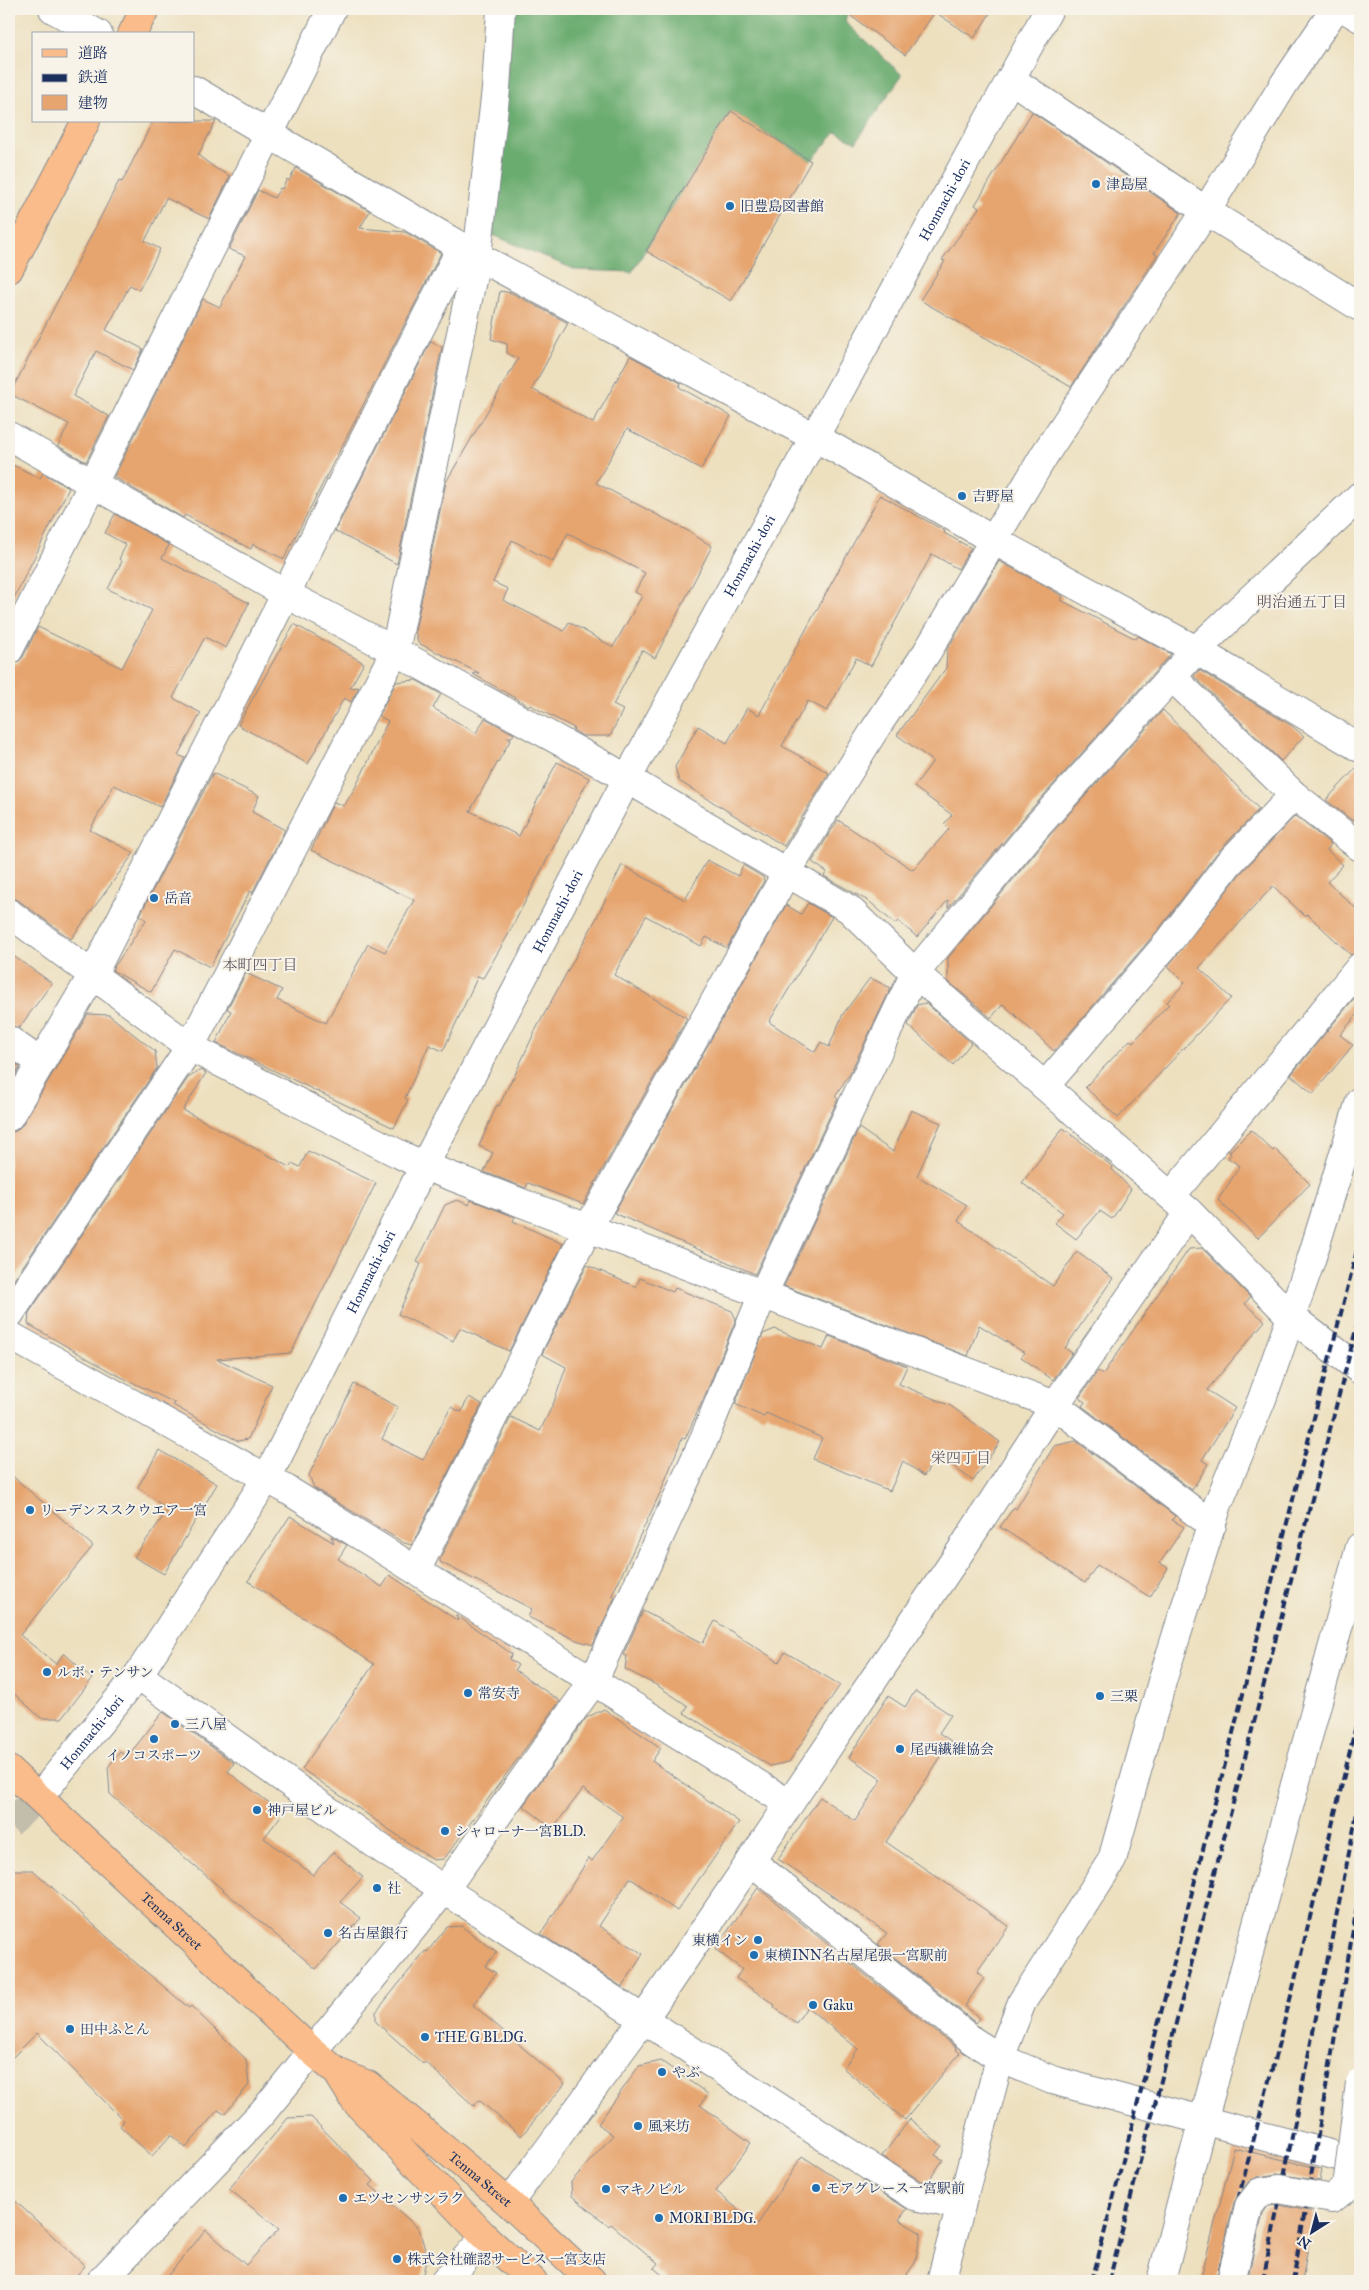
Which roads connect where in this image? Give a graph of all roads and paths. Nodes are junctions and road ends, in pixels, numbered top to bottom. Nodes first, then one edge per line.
1 (53, 9) edge
2 (145, 9) edge
3 (332, 9) edge
4 (501, 9) edge
5 (1049, 9) edge
6 (1335, 9) edge
7 (1345, 9) edge
8 (1360, 18) edge
9 (94, 32) edge
10 (133, 32) edge
11 (1012, 80) junction
12 (195, 91) edge
13 (85, 122) edge
14 (268, 134) junction
15 (1206, 211) junction
16 (469, 251) junction
17 (9, 269) edge
18 (1360, 307) edge
19 (9, 436) edge
20 (815, 437) junction
21 (92, 484) junction
22 (1360, 496) edge
23 (994, 540) junction
24 (286, 594) junction
25 (9, 650) edge
26 (1196, 650) junction
27 (396, 651) junction
28 (1172, 676) junction
29 (1360, 748) edge
30 (627, 779) junction
31 (1294, 796) junction
32 (1360, 847) edge
33 (787, 872) junction
34 (9, 913) edge
35 (1360, 967) edge
36 (915, 973) junction
37 (92, 976) junction
38 (9, 1040) edge
39 (190, 1047) junction
40 (40, 1063) junction
41 (1045, 1086) junction
42 (1360, 1101) edge
43 (9, 1117) edge
44 (424, 1166) junction
45 (1180, 1204) junction
46 (588, 1228) junction
47 (762, 1294) junction
48 (9, 1315) edge
49 (1290, 1316) junction
50 (9, 1335) edge
51 (1360, 1370) edge
52 (1055, 1405) junction
53 (267, 1478) junction
54 (1212, 1525) junction
55 (1360, 1547) edge
56 (417, 1569) junction
57 (138, 1675) junction
58 (593, 1682) junction
59 (9, 1770) edge
60 (40, 1796) junction
61 (788, 1804) junction
62 (750, 1861) junction
63 (444, 1890) junction
64 (643, 2020) junction
65 (311, 2050) junction
66 (1000, 2058) junction
67 (337, 2072) junction
68 (1360, 2083) edge
69 (1360, 2162) edge
70 (509, 2203) junction
71 (961, 2206) junction
72 (485, 2237) junction
73 (101, 2281) edge
74 (445, 2281) edge
75 (534, 2281) edge
76 (592, 2281) edge
77 (941, 2281) edge
78 (1161, 2281) edge
79 (1231, 2281) edge

1 - 9 street
2 - 10 main road
3 - 14 street
4 - 16 street
5 - 11 street, Honmachi-dori
6 - 15 street
7 - 8 street
11 - 15 street
11 - 20 street, Honmachi-dori
12 - 14 street
13 - 17 main road
14 - 16 street
14 - 21 street
15 - 18 street
15 - 23 street
16 - 20 street
16 - 24 street
16 - 27 street
19 - 21 street
20 - 23 street
20 - 30 street, Honmachi-dori
21 - 24 street
21 - 25 street
22 - 26 street
23 - 26 street
23 - 33 street
24 - 27 street
24 - 37 street
26 - 28 street
26 - 29 street
27 - 30 street
27 - 39 street
28 - 31 street
28 - 36 street
30 - 33 street
30 - 44 street, Honmachi-dori
31 - 32 street
31 - 41 street
33 - 36 street
33 - 46 street
34 - 37 street
35 - 45 street
36 - 41 street
36 - 47 street
37 - 39 street
37 - 40 street
38 - 40 street
39 - 44 street
39 - 48 street
40 - 43 street
41 - 45 street
42 - 49 street
44 - 46 street
44 - 53 street, Honmachi-dori
45 - 49 street
45 - 52 street
46 - 47 street
46 - 56 street
47 - 52 street
47 - 58 street
49 - 51 street
49 - 54 street
50 - 53 street
52 - 54 street
52 - 61 street
53 - 56 street
53 - 57 street, Honmachi-dori
54 - 66 street
55 - 78 street
56 - 58 street
57 - 60 street, Honmachi-dori
57 - 63 street
58 - 61 street
58 - 63 street
59 - 60 main road, Tenma Street
60 - 65 main road, Tenma Street
61 - 62 street
62 - 64 street
62 - 66 street
63 - 64 street
63 - 65 street
64 - 70 street
64 - 71 street
65 - 67 main road, Tenma Street
65 - 73 street
66 - 69 street
66 - 71 street
67 - 70 main road, Tenma Street
67 - 72 main road, Tenma Street
68 - 79 street, bridge
70 - 76 main road, Tenma Street
71 - 77 street
72 - 74 street
72 - 75 main road, Tenma Street

